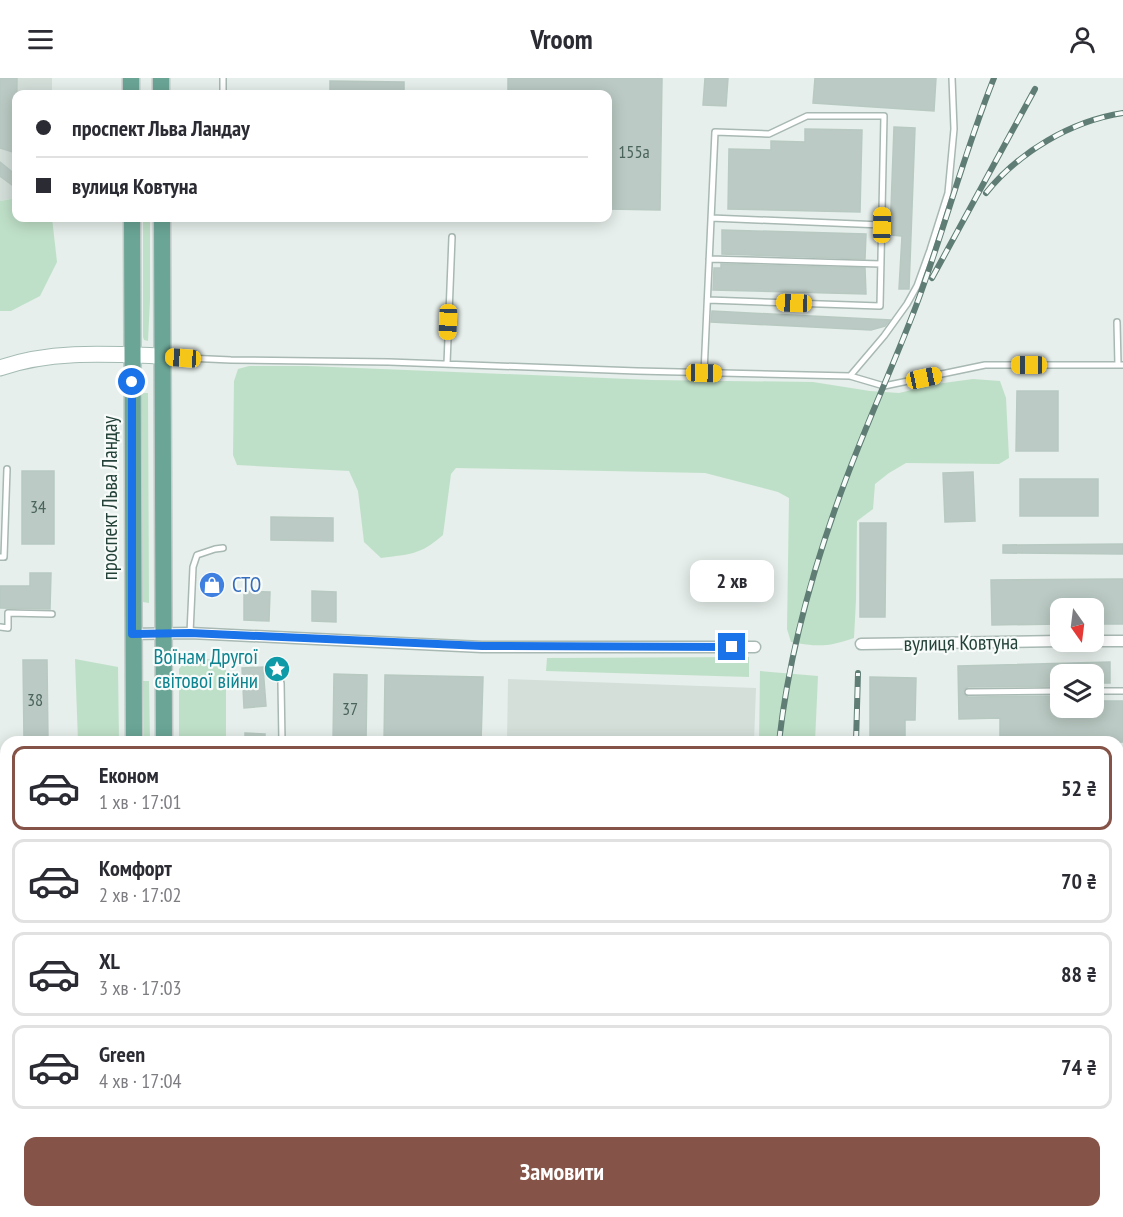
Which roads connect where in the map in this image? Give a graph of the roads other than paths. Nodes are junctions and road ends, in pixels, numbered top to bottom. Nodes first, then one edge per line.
1 (952, 78) edge
2 (711, 218) junction
3 (132, 222) edge
4 (162, 222) edge
5 (882, 225) junction
6 (452, 237) dead end
7 (709, 259) junction
8 (881, 264) junction
9 (708, 300) junction
10 (1117, 322) dead end
11 (132, 355) junction
12 (162, 356) junction
13 (447, 364) junction
14 (1121, 365) edge
15 (0, 368) edge
16 (704, 373) junction
17 (850, 376) junction
18 (7, 469) dead end
19 (223, 548) dead end
20 (0, 557) edge
21 (52, 614) dead end
22 (0, 627) edge
23 (163, 633) junction
24 (190, 633) junction
25 (132, 634) junction
26 (1123, 640) edge
27 (1050, 641) edge
28 (1104, 641) edge
29 (861, 644) dead end
30 (755, 647) dead end
31 (281, 683) dead end
32 (1123, 690) edge
33 (1050, 691) edge
34 (1104, 691) edge
35 (968, 692) dead end
36 (134, 736) edge
37 (164, 736) edge
38 (282, 736) edge

1 - 17 lane
2 - 5 lane
2 - 5 lane
2 - 7 lane
3 - 11 main road, проспект Льва Ландау
4 - 12 main road
5 - 8 lane
6 - 13 lane
7 - 8 lane
7 - 9 lane
8 - 9 lane
9 - 16 lane
10 - 14 lane
11 - 12 street
11 - 15 street
11 - 25 main road, проспект Льва Ландау
12 - 13 lane
12 - 23 main road
13 - 16 lane
14 - 17 lane
16 - 17 lane
18 - 20 lane
19 - 24 lane
21 - 22 lane
23 - 24 street
23 - 25 street
23 - 37 main road
24 - 30 street
25 - 36 main road, проспект Льва Ландау
26 - 28 street
27 - 29 street, вулиця Ковтуна
31 - 38 lane
32 - 34 lane
33 - 35 lane

